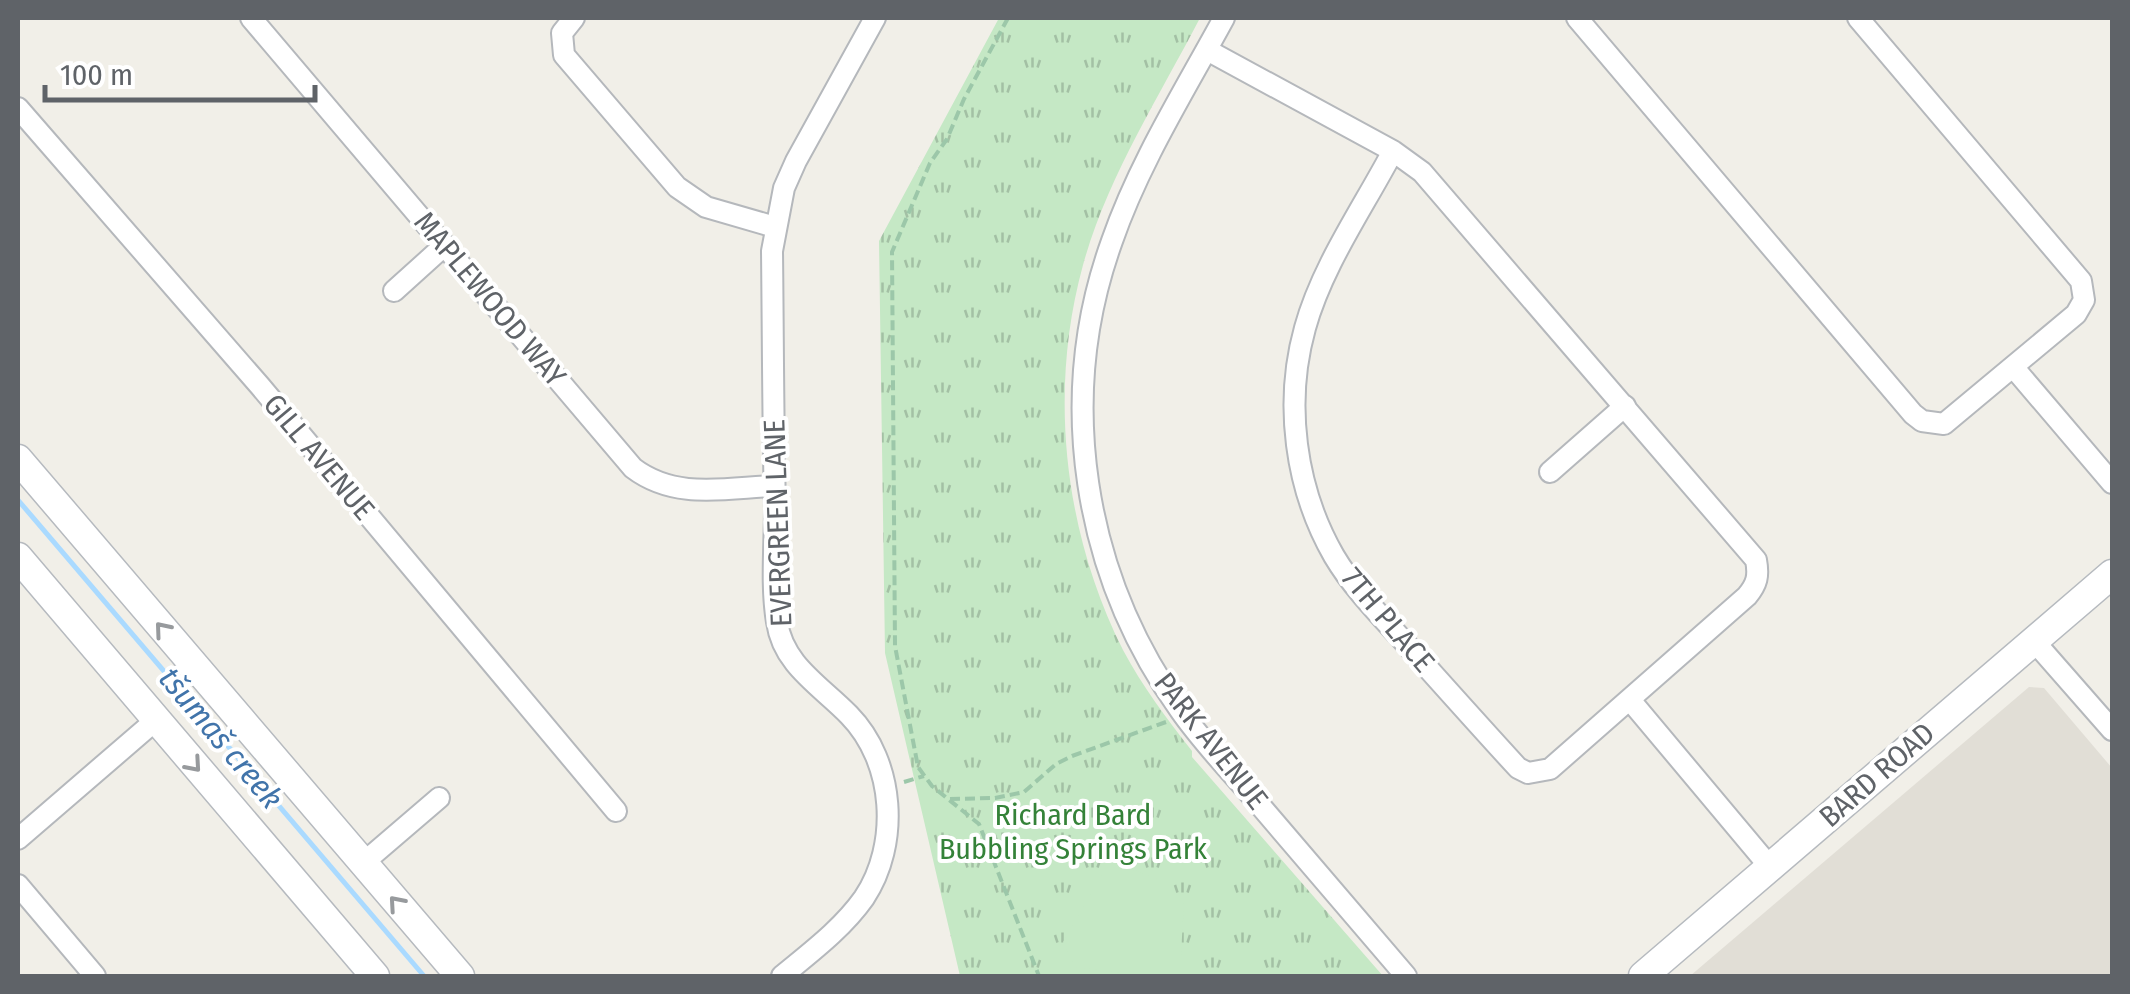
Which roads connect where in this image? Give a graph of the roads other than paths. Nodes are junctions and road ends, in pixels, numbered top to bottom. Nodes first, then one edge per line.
1 (250, 18) edge
2 (574, 18) edge
3 (875, 18) edge
4 (1224, 18) edge
5 (1577, 18) edge
6 (1858, 18) edge
7 (1207, 50) junction
8 (18, 108) edge
9 (1393, 152) junction
10 (775, 227) junction
11 (444, 245) junction
12 (394, 291) dead end
13 (2014, 368) junction
14 (1625, 406) junction
15 (18, 458) edge
16 (1550, 472) dead end
17 (2112, 483) edge
18 (774, 486) junction
19 (18, 557) edge
20 (2112, 574) edge
21 (2034, 641) junction
22 (1630, 700) junction
23 (156, 720) junction
24 (2112, 730) edge
25 (439, 798) dead end
26 (616, 811) dead end
27 (18, 839) edge
28 (362, 864) junction
29 (1770, 867) junction
30 (18, 885) edge
31 (95, 976) edge
32 (376, 976) edge
33 (460, 976) edge
34 (782, 976) edge
35 (1406, 976) edge
36 (1643, 976) edge

1 - 11 street, MAPLEWOOD WAY
2 - 10 street
3 - 10 street, EVERGREEN LANE
4 - 7 street, PARK AVENUE
5 - 13 street
6 - 13 street
7 - 9 street
7 - 35 street, PARK AVENUE
8 - 26 street, GILL AVENUE
9 - 14 street
9 - 22 street, 7TH PLACE
10 - 18 street, EVERGREEN LANE
11 - 12 street
11 - 18 street, MAPLEWOOD WAY
13 - 17 street
14 - 16 street
14 - 22 street, 7TH PLACE
28 -> 15 street
18 - 34 street, EVERGREEN LANE
19 - 23 street
20 - 21 street, BARD ROAD
21 - 24 street
21 - 29 street, BARD ROAD
22 - 29 street
23 - 27 street
23 -> 32 street
25 - 28 street
33 -> 28 street
29 - 36 street, BARD ROAD
30 - 31 street

